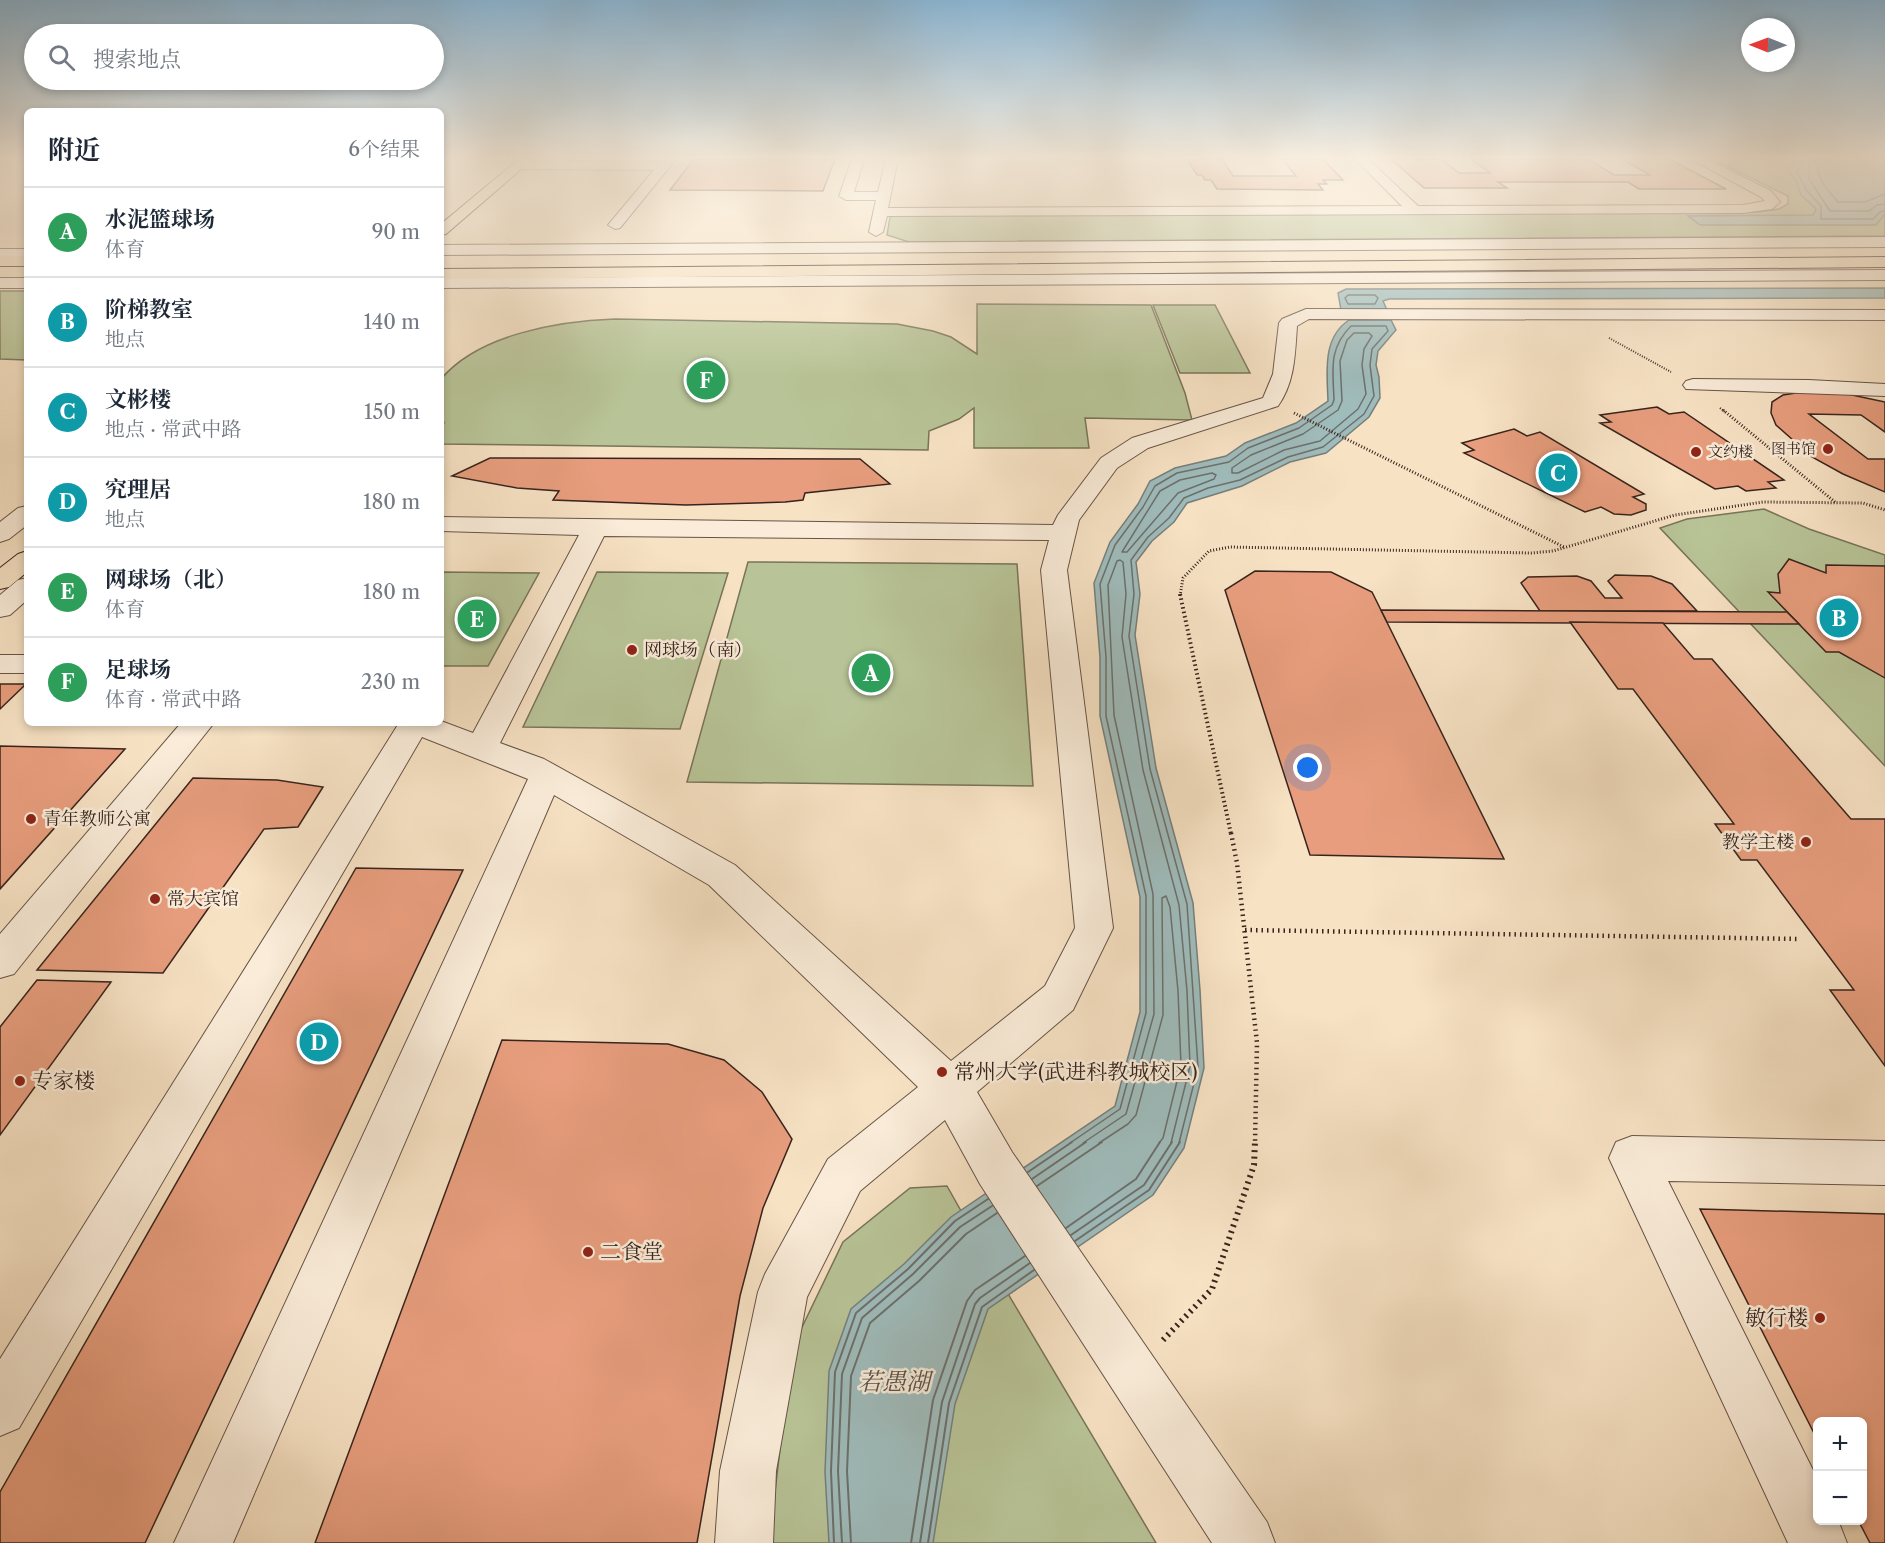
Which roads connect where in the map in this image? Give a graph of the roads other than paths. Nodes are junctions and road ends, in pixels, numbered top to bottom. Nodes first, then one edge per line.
1 (877, 231) edge
2 (1885, 242) edge
3 (873, 248) junction
4 (1885, 248) edge
5 (444, 250) edge
6 (24, 254) edge
7 (2, 256) edge
8 (444, 259) edge
9 (24, 260) edge
10 (1885, 262) edge
11 (0, 272) edge
12 (24, 272) edge
13 (1885, 275) edge
14 (444, 281) edge
15 (444, 281) edge
16 (0, 283) edge
17 (24, 283) edge
18 (1885, 315) edge
19 (1693, 385) dead end
20 (1885, 390) edge
21 (24, 515) edge
22 (444, 524) edge
23 (596, 528) junction
24 (1064, 533) junction
25 (0, 534) edge
26 (24, 539) edge
27 (0, 558) edge
28 (24, 561) edge
29 (0, 581) edge
30 (24, 589) edge
31 (0, 609) edge
32 (0, 664) edge
33 (24, 664) edge
34 (196, 726) edge
35 (413, 726) edge
36 (423, 726) edge
37 (481, 748) junction
38 (546, 775) junction
39 (0, 962) edge
40 (951, 1089) junction
41 (1885, 1163) edge
42 (0, 1409) edge
43 (203, 1543) edge
44 (744, 1543) edge
45 (1246, 1543) edge
46 (1818, 1543) edge

1 - 3 street
2 - 3 street
3 - 5 street
4 - 8 main road
6 - 7 street
7 - 9 main road
10 - 14 main road
11 - 12 main road
13 - 15 street
16 - 17 street
18 - 24 street
19 - 20 street
21 - 25 street
22 - 23 street
23 - 24 street
23 - 37 street
24 - 40 street
26 - 27 main road
28 - 29 main road
30 - 31 street
32 - 33 street
34 - 39 street
35 - 42 street
36 - 37 street
37 - 38 street
38 - 40 street
38 - 43 street
40 - 44 street
40 - 45 street
41 - 46 street

